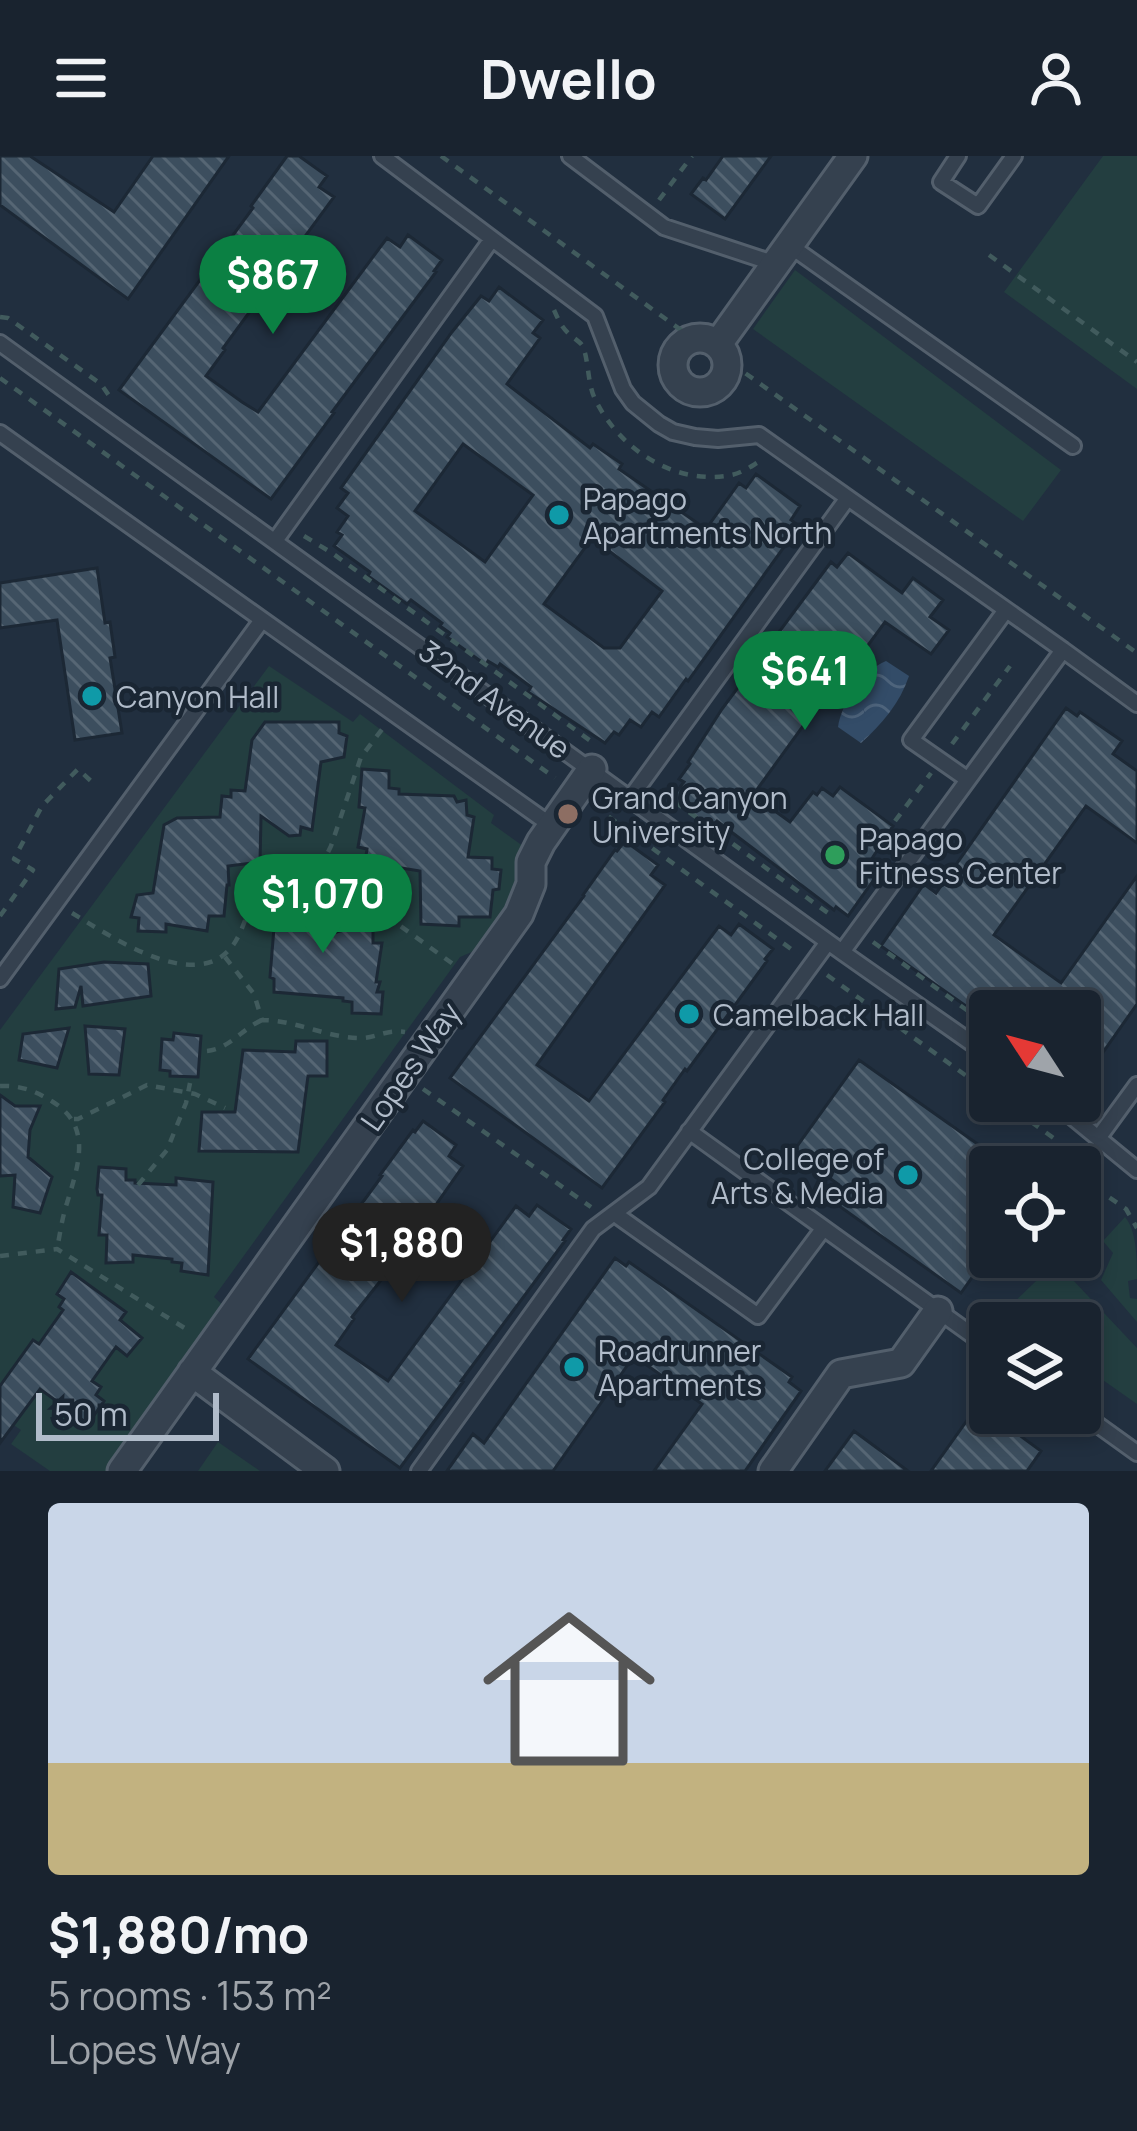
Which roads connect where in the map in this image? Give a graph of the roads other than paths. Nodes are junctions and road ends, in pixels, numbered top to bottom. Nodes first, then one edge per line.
1 (382, 156) edge
2 (571, 156) edge
3 (853, 156) edge
4 (958, 156) edge
5 (1014, 156) edge
6 (492, 239) junction
7 (783, 254) junction
8 (0, 343) edge
9 (712, 348) road end
10 (0, 433) edge
11 (1072, 446) dead end
12 (847, 499) junction
13 (275, 541) junction
14 (1006, 610) junction
15 (262, 620) junction
16 (1063, 650) junction
17 (1137, 704) edge
18 (600, 761) junction
19 (967, 779) junction
20 (631, 797) junction
21 (552, 826) junction
22 (822, 938) junction
23 (842, 952) junction
24 (0, 979) edge
25 (969, 1041) edge
26 (1137, 1085) edge
27 (1080, 1122) edge
28 (689, 1131) junction
29 (1099, 1137) junction
30 (1137, 1170) edge
31 (611, 1216) junction
32 (823, 1229) junction
33 (938, 1311) junction
34 (969, 1333) edge
35 (192, 1372) junction
36 (1101, 1427) edge
37 (1137, 1453) edge
38 (122, 1471) edge
39 (325, 1471) edge
40 (419, 1471) edge
41 (773, 1471) edge

1 - 6 lane
2 - 7 lane
3 - 7 street
4 - 5 lane
6 - 12 lane
6 - 13 lane
7 - 9 street
7 - 11 lane
8 - 13 lane, 32nd Avenue
10 - 15 lane
12 - 14 lane
12 - 20 lane
13 - 18 lane, 32nd Avenue
14 - 16 lane
14 - 19 lane
15 - 21 lane
15 - 24 lane
16 - 17 lane
16 - 19 lane
18 - 20 lane, 32nd Avenue
18 - 21 street, Lopes Way
19 - 23 lane
20 - 22 lane, 32nd Avenue
21 - 35 street, Lopes Way
22 - 23 lane, 32nd Avenue
22 - 28 lane
23 - 25 lane, 32nd Avenue
26 - 29 lane
27 - 29 lane
28 - 31 lane
28 - 32 lane
29 - 30 lane
31 - 32 lane
31 - 40 lane
32 - 33 lane
33 - 34 lane
33 - 41 street
35 - 38 street, Lopes Way
35 - 39 street
36 - 37 lane

